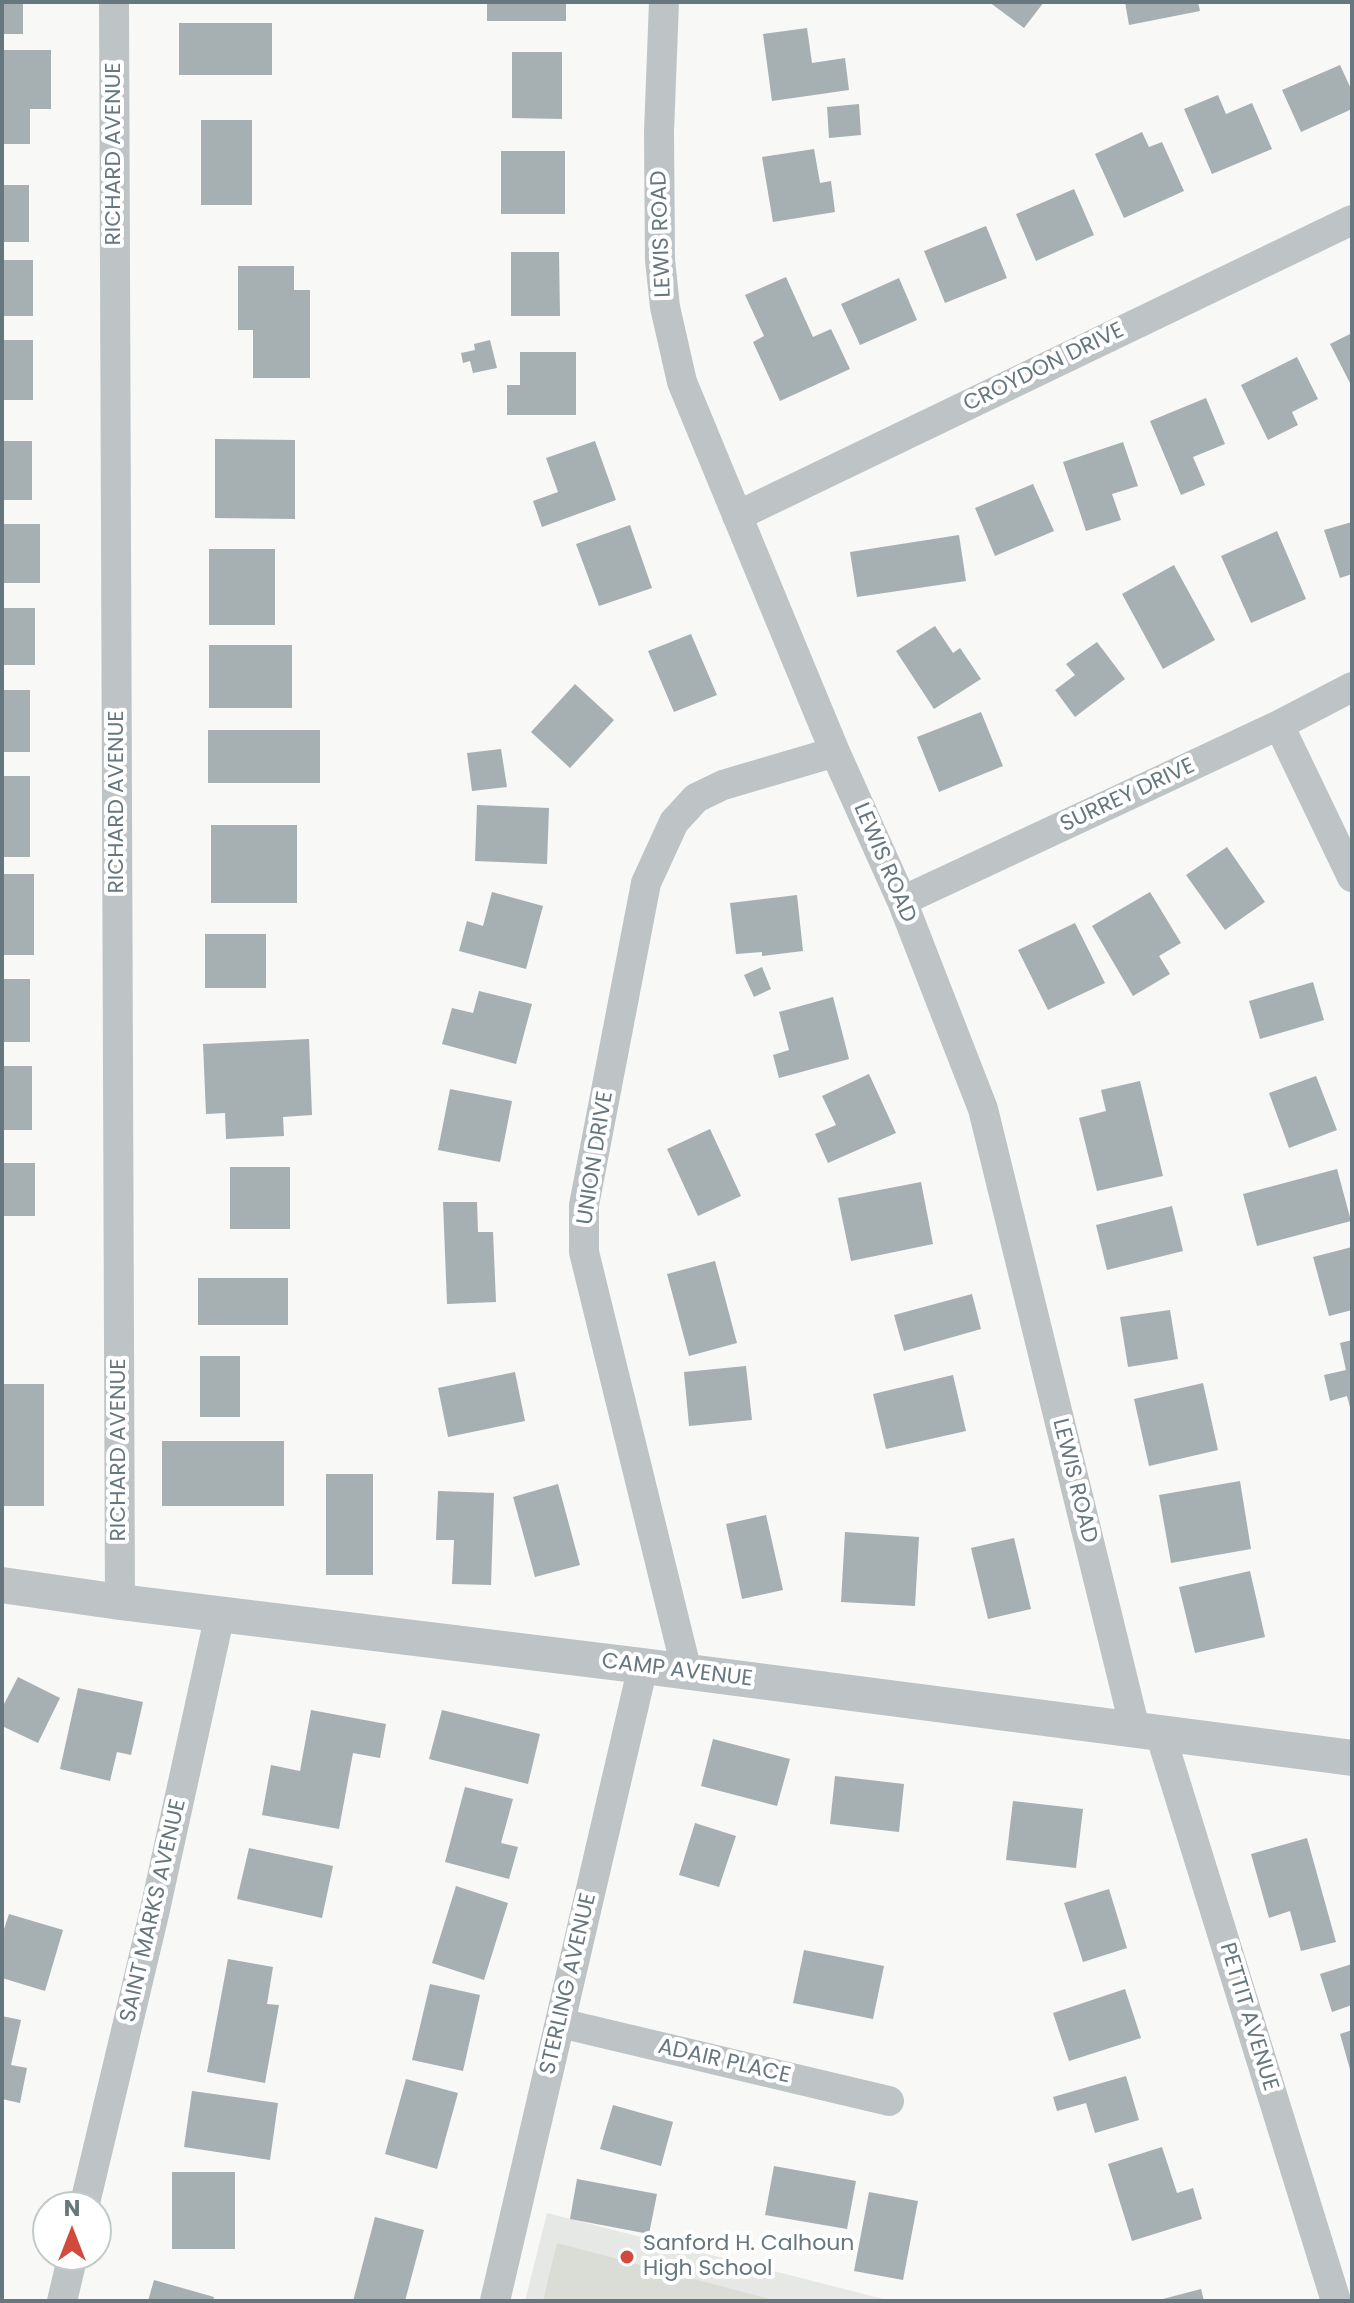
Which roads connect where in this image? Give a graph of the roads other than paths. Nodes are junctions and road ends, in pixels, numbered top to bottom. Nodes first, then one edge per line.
1 (114, 2) edge
2 (664, 2) edge
3 (1352, 220) edge
4 (737, 516) junction
5 (1352, 687) edge
6 (1279, 725) junction
7 (835, 752) junction
8 (1352, 877) edge
9 (902, 901) junction
10 (2, 1585) edge
11 (120, 1602) junction
12 (220, 1614) junction
13 (643, 1666) junction
14 (687, 1672) junction
15 (1147, 1731) junction
16 (1352, 1758) edge
17 (560, 2023) junction
18 (889, 2101) dead end
19 (88, 2191) edge
20 (69, 2271) edge
21 (62, 2301) edge
22 (495, 2301) edge
23 (1336, 2301) edge

1 - 11 street, RICHARD AVENUE
2 - 4 street, LEWIS ROAD
3 - 4 street, CROYDON DRIVE
4 - 7 street, LEWIS ROAD
5 - 6 street, SURREY DRIVE
6 - 8 street
6 - 9 street, SURREY DRIVE
7 - 9 street, LEWIS ROAD
7 - 14 street, UNION DRIVE
9 - 15 street, LEWIS ROAD
10 - 11 street, CAMP AVENUE
11 - 12 street, CAMP AVENUE
12 - 13 street, CAMP AVENUE
12 - 19 street, SAINT MARKS AVENUE
13 - 14 street, CAMP AVENUE
13 - 17 street, STERLING AVENUE
14 - 15 street, CAMP AVENUE
15 - 16 street, CAMP AVENUE
15 - 23 street, PETTIT AVENUE
17 - 18 street, ADAIR PLACE
17 - 22 street, STERLING AVENUE
20 - 21 street

